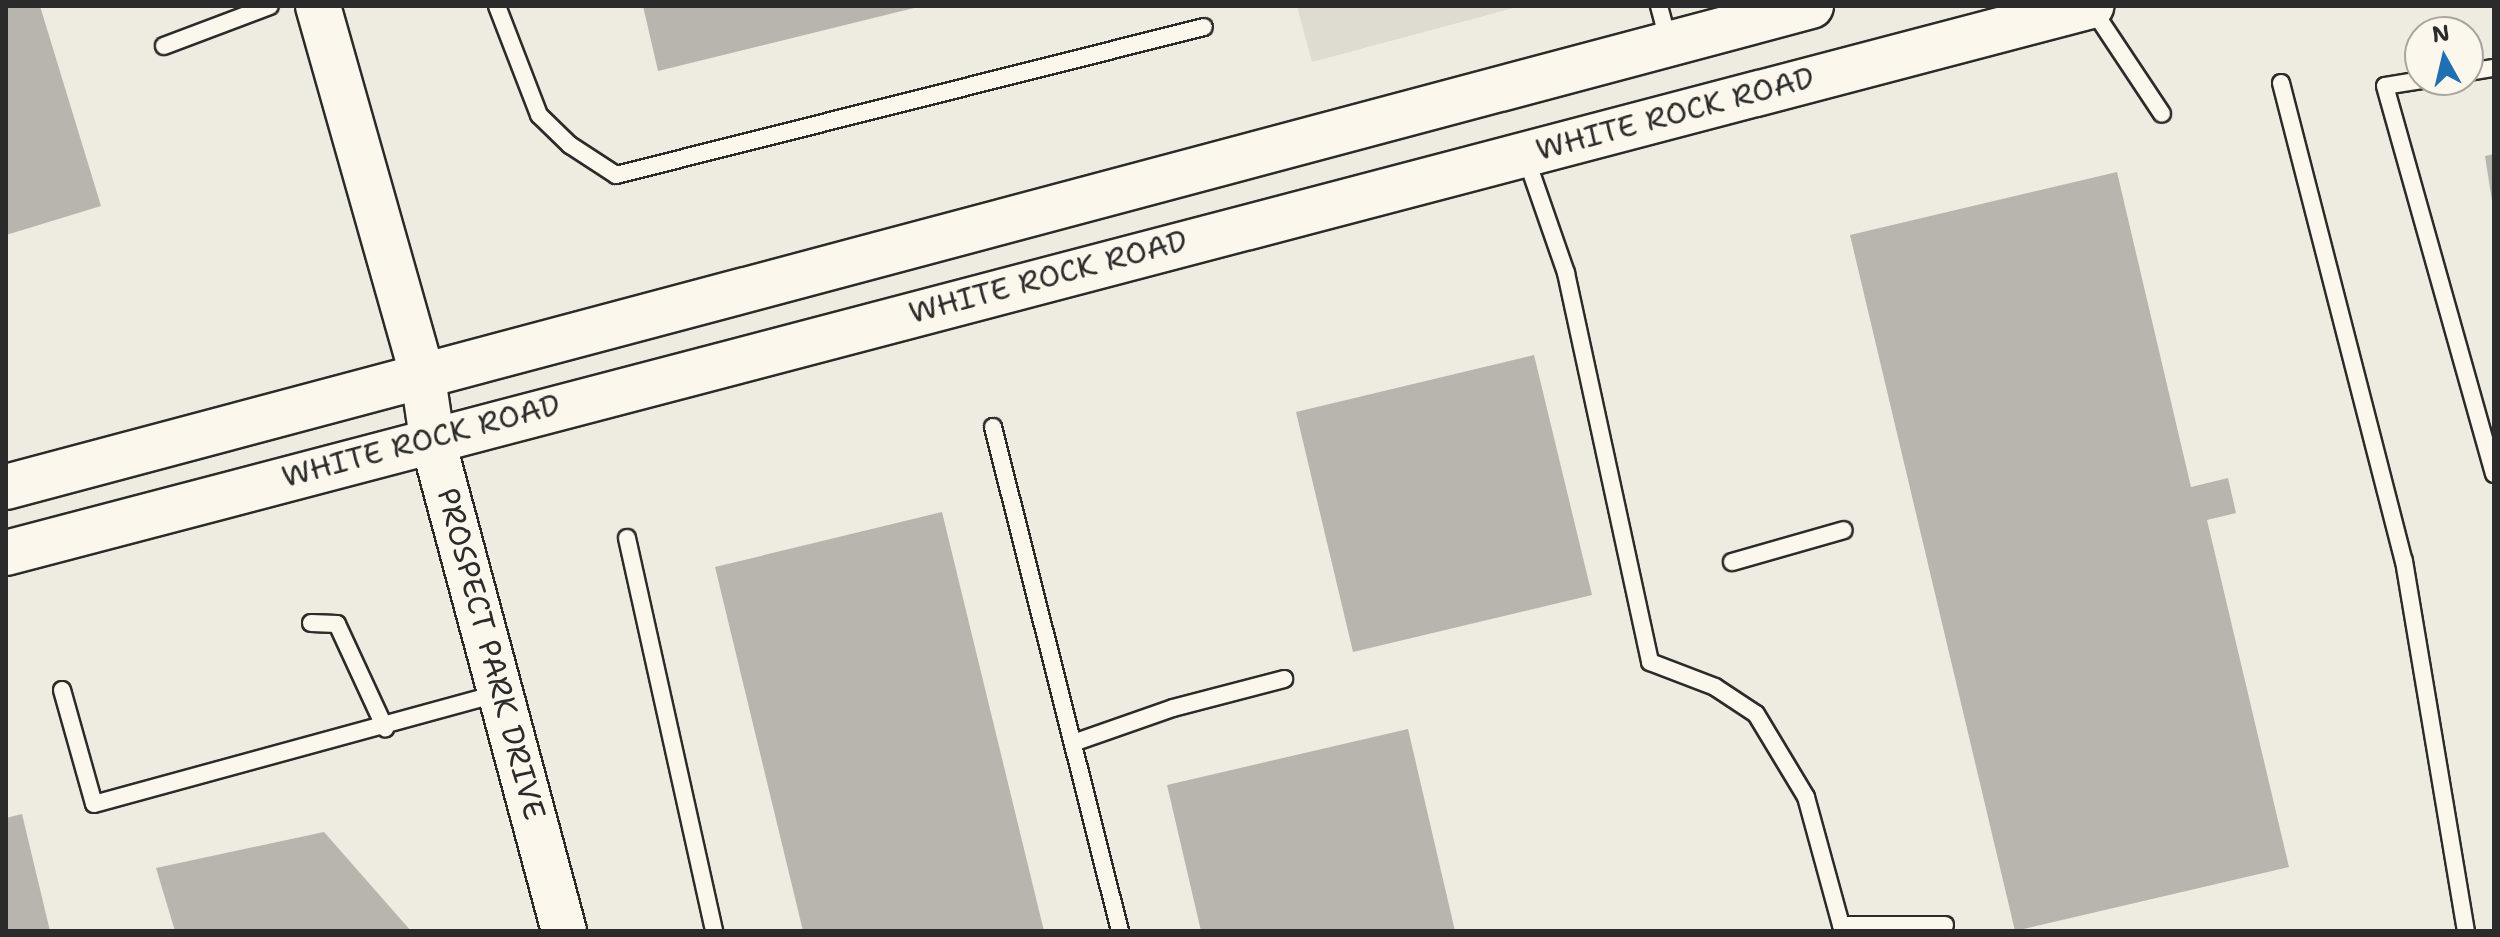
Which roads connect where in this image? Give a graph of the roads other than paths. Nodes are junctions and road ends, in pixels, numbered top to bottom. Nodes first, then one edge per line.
1 (270, 6) edge
2 (318, 6) edge
3 (497, 6) edge
4 (1811, 6) edge
5 (2091, 6) edge
6 (1664, 25) edge
7 (1204, 27) dead end
8 (164, 46) dead end
9 (2281, 83) dead end
10 (2404, 83) edge
11 (2162, 114) dead end
12 (1525, 153) junction
13 (423, 378) junction
14 (993, 427) dead end
15 (432, 438) junction
16 (2494, 474) edge
17 (6, 487) edge
18 (1844, 530) dead end
19 (627, 538) dead end
20 (6, 553) edge
21 (1732, 562) dead end
22 (311, 623) dead end
23 (1284, 679) dead end
24 (62, 690) dead end
25 (502, 692) junction
26 (385, 728) junction
27 (1073, 743) junction
28 (1945, 925) dead end
29 (1840, 928) edge
30 (564, 931) edge
31 (714, 931) edge
32 (1120, 931) edge
33 (2466, 931) edge

1 - 8 lane
2 - 13 main road, PROSPECT PARK DRIVE
3 - 7 lane
4 - 6 main road, WHITE ROCK ROAD
5 - 11 lane
5 - 12 main road, WHITE ROCK ROAD
6 - 13 main road, WHITE ROCK ROAD
9 - 33 lane
10 - 16 lane
12 - 15 main road, WHITE ROCK ROAD
12 - 29 lane
13 - 15 main road, PROSPECT PARK DRIVE
13 - 17 main road, WHITE ROCK ROAD
14 - 27 lane
15 - 20 main road, WHITE ROCK ROAD
15 - 25 main road, PROSPECT PARK DRIVE
18 - 21 lane
19 - 31 lane
22 - 26 lane
23 - 27 lane
24 - 26 lane
25 - 26 lane
25 - 30 main road, PROSPECT PARK DRIVE
27 - 32 lane
28 - 29 lane

